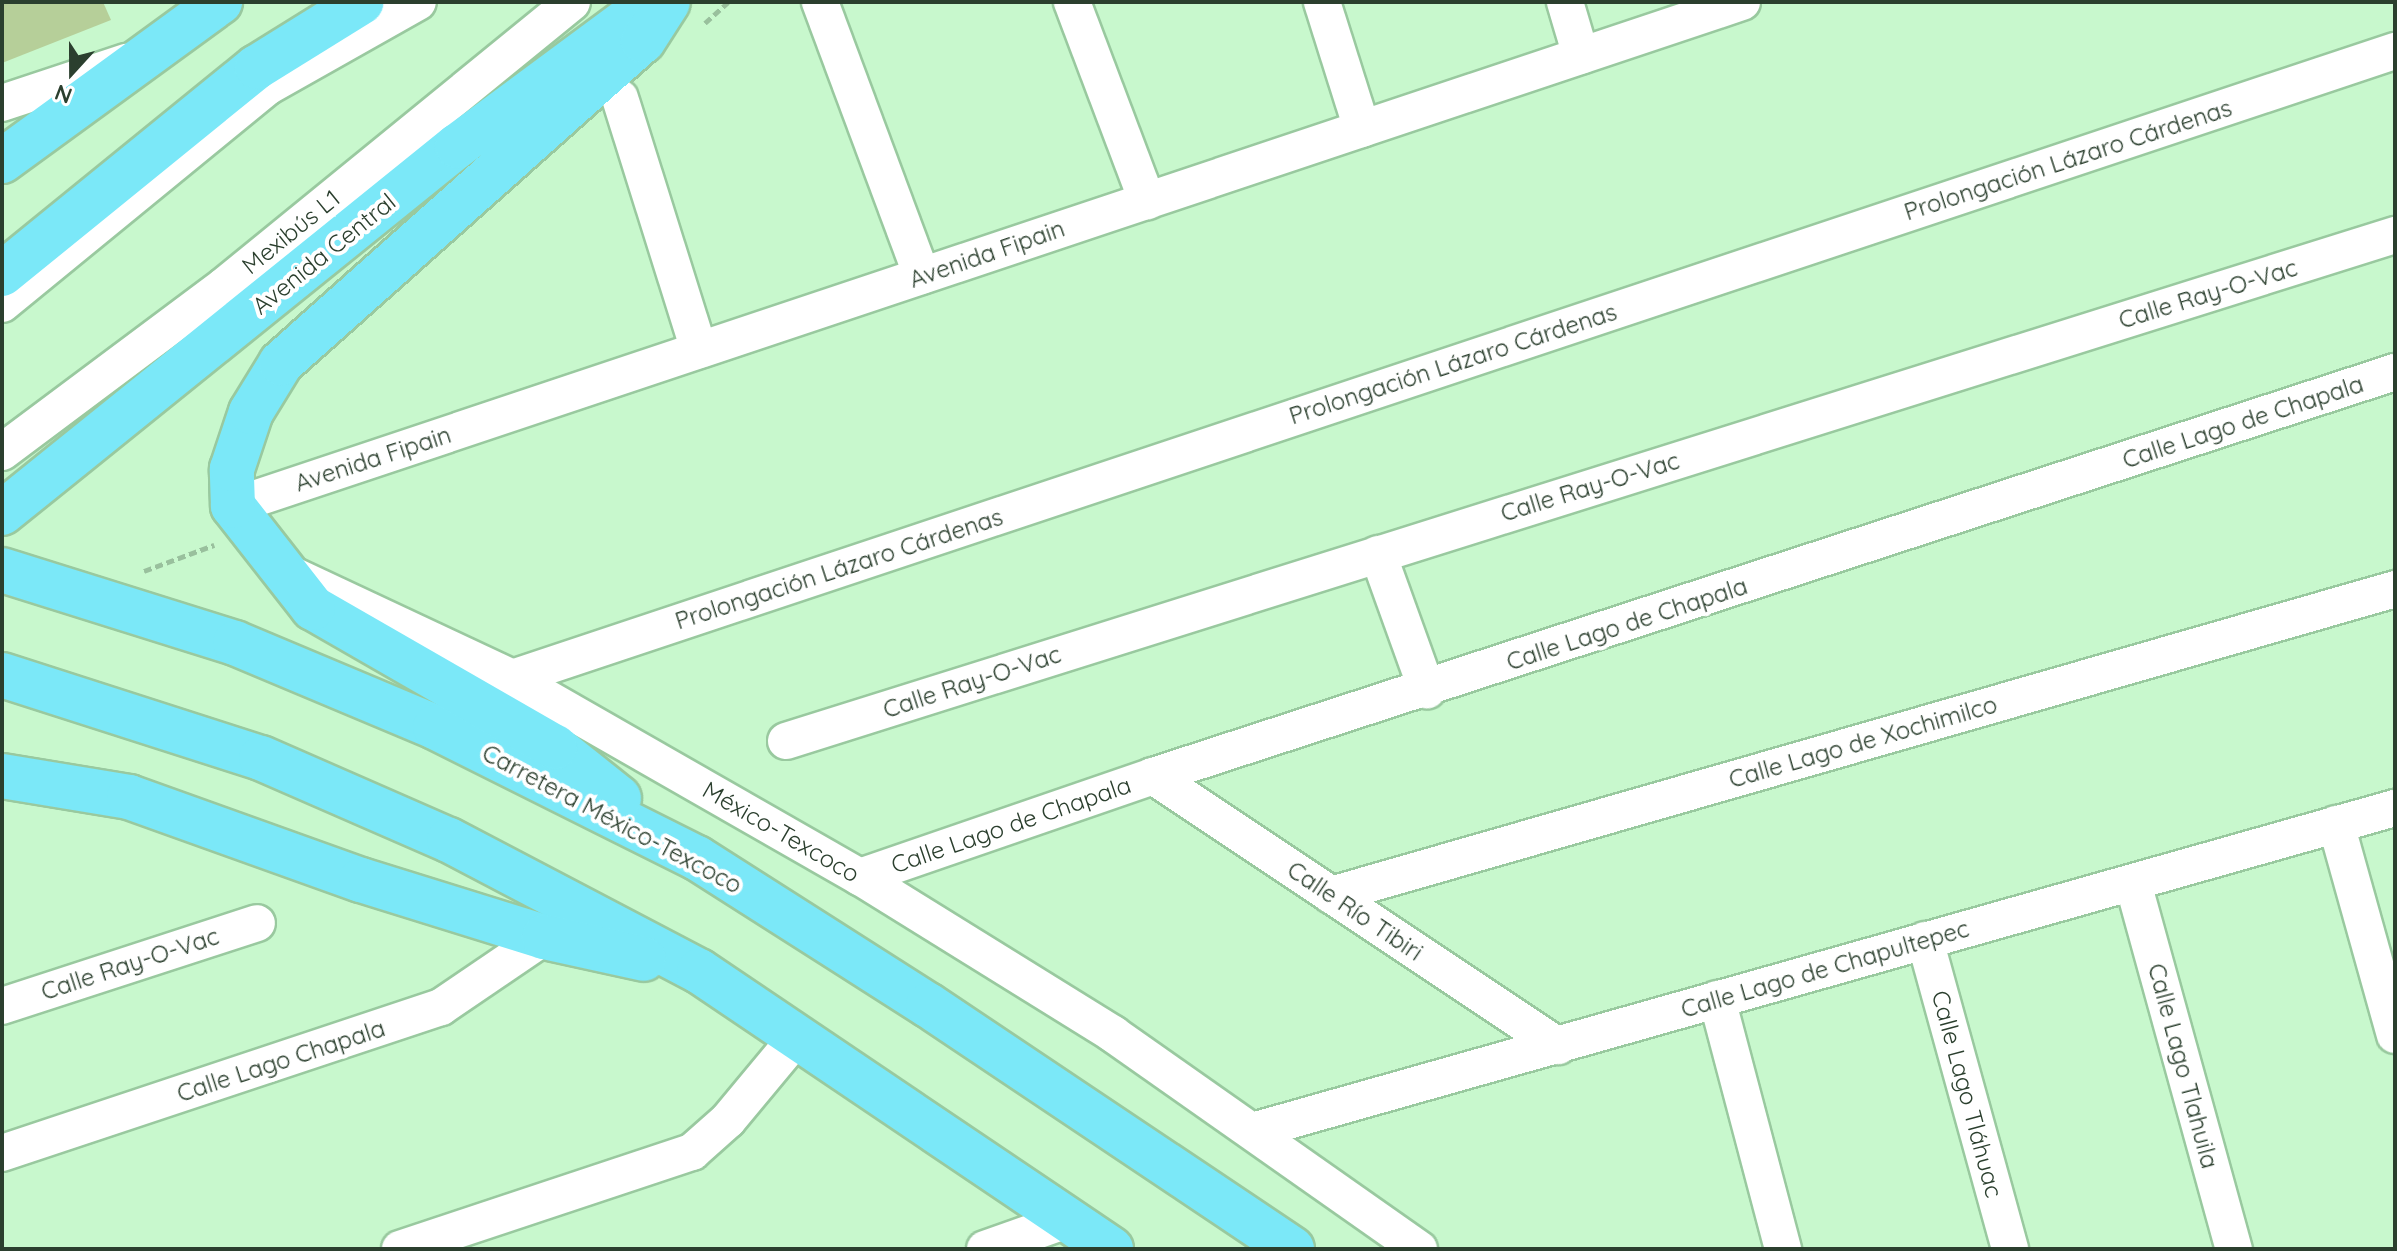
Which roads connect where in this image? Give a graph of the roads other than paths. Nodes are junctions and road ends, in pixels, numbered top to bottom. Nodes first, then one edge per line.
1 (220, 2) edge
2 (362, 2) edge
3 (418, 2) edge
4 (572, 2) edge
5 (651, 2) edge
6 (668, 2) edge
7 (820, 2) edge
8 (1072, 2) edge
9 (1322, 2) edge
10 (1565, 2) edge
11 (1742, 2) edge
12 (2395, 51) edge
13 (147, 55) junction
14 (1581, 56) junction
15 (620, 98) dead end
16 (2, 103) edge
17 (1362, 129) junction
18 (2, 161) edge
19 (1147, 201) junction
20 (2395, 235) edge
21 (2, 274) edge
22 (922, 276) junction
23 (2, 304) edge
24 (699, 350) junction
25 (2395, 372) edge
26 (2, 452) edge
27 (2, 513) edge
28 (242, 518) junction
29 (1378, 554) junction
30 (275, 566) junction
31 (2, 570) edge
32 (2395, 589) edge
33 (2, 675) edge
34 (512, 678) junction
35 (1427, 690) junction
36 (786, 741) dead end
37 (2, 776) edge
38 (1153, 776) junction
39 (2395, 808) edge
40 (2336, 824) junction
41 (697, 858) junction
42 (860, 877) junction
43 (2133, 883) junction
44 (1331, 895) junction
45 (257, 923) dead end
46 (544, 937) junction
47 (1925, 940) junction
48 (699, 971) junction
49 (1717, 999) junction
50 (2, 1006) edge
51 (2395, 1035) edge
52 (797, 1037) junction
53 (1558, 1046) junction
54 (1256, 1130) junction
55 (2, 1153) edge
56 (1067, 1220) junction
57 (400, 1249) edge
58 (985, 1249) edge
59 (1111, 1249) edge
60 (1292, 1249) edge
61 (1419, 1249) edge
62 (1783, 1249) edge
63 (2010, 1249) edge
64 (2234, 1249) edge

1 - 13 highway
2 - 21 highway
3 - 23 street
4 - 26 street, Mexibús L1
5 - 27 highway, Avenida Central
6 - 28 highway
7 - 22 street
8 - 19 street
9 - 17 street
10 - 14 street
11 - 14 street, Avenida Fipain
12 - 34 street, Prolongación Lázaro Cárdenas
13 - 16 street
13 - 18 highway
14 - 17 street, Avenida Fipain
15 - 24 street
17 - 19 street, Avenida Fipain
19 - 22 street, Avenida Fipain
20 - 29 street, Calle Ray-O-Vac
22 - 24 street, Avenida Fipain
24 - 28 street, Avenida Fipain
25 - 35 street, Calle Lago de Chapala
28 - 30 highway
29 - 35 street
29 - 36 street, Calle Ray-O-Vac
30 - 34 street, México-Texcoco
30 - 41 highway
31 - 41 highway, Carretera México-Texcoco
32 - 44 street, Calle Lago de Xochimilco
33 - 48 highway
34 - 42 street, México-Texcoco
35 - 38 street, Calle Lago de Chapala
37 - 46 highway
38 - 42 street, Calle Lago de Chapala
38 - 44 street, Calle Río Tibiri
39 - 40 street, Calle Lago de Chapultepec
40 - 43 street, Calle Lago de Chapultepec
40 - 51 street
41 - 60 highway, Carretera México-Texcoco
42 - 54 street, México-Texcoco
43 - 47 street, Calle Lago de Chapultepec
43 - 64 street, Calle Lago Tlahuila
44 - 53 street, Calle Río Tibiri
45 - 50 street, Calle Ray-O-Vac
46 - 48 highway
46 - 55 street, Calle Lago Chapala
47 - 49 street, Calle Lago de Chapultepec
47 - 63 street, Calle Lago Tláhuac
48 - 52 highway
49 - 53 street, Calle Lago de Chapultepec
49 - 62 street
52 - 56 highway
52 - 57 street
53 - 54 street, Calle Lago de Chapultepec
54 - 61 street, México-Texcoco
56 - 58 street
56 - 59 highway

